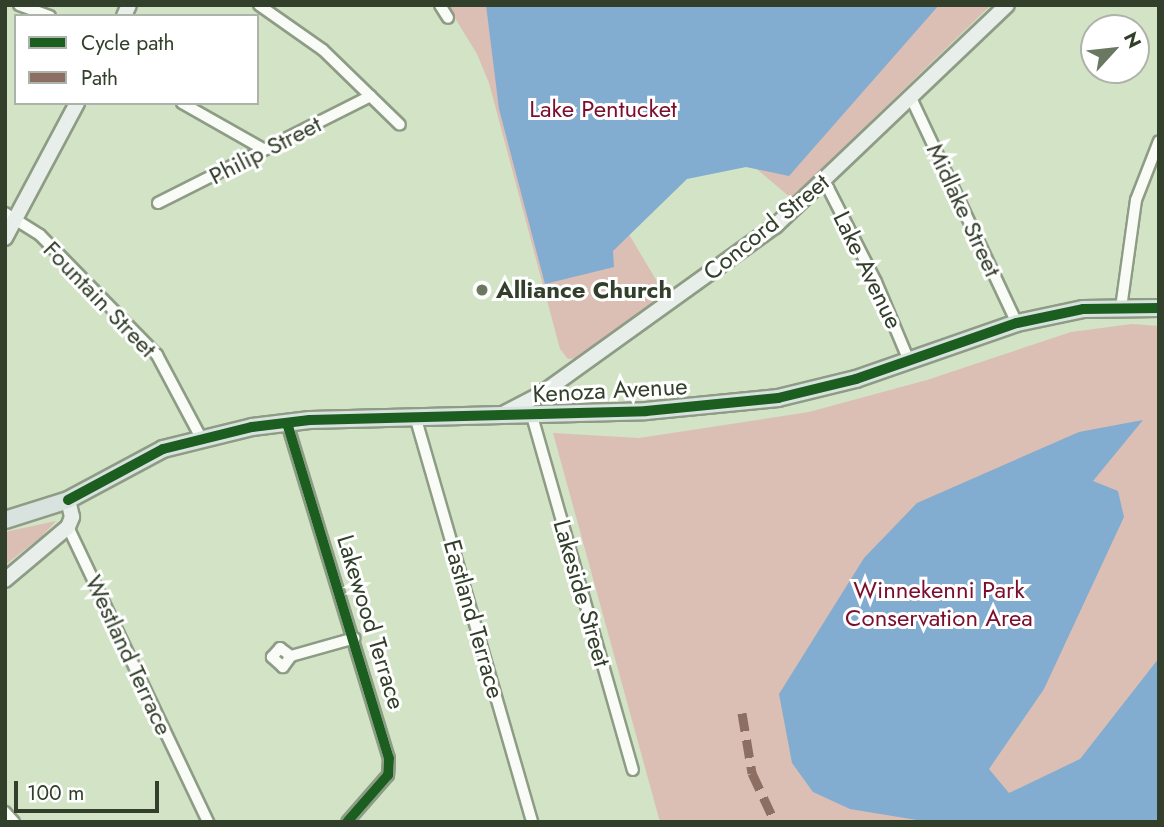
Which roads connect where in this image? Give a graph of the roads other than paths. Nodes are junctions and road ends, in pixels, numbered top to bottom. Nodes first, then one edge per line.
1 (19, 5) edge
2 (259, 5) edge
3 (440, 5) edge
4 (1007, 5) edge
5 (44, 14) edge
6 (448, 18) dead end
7 (371, 96) junction
8 (911, 98) junction
9 (76, 105) edge
10 (186, 105) edge
11 (400, 125) dead end
12 (1159, 141) edge
13 (265, 150) junction
14 (824, 180) junction
15 (158, 203) dead end
16 (11, 215) edge
17 (5, 238) edge
18 (1159, 308) edge
19 (1121, 309) junction
20 (1017, 323) junction
21 (909, 361) junction
22 (415, 416) junction
23 (500, 416) junction
24 (531, 416) junction
25 (287, 423) junction
26 (200, 436) junction
27 (68, 500) junction
28 (5, 520) edge
29 (68, 527) junction
30 (5, 580) edge
31 (355, 638) junction
32 (292, 656) dead end
33 (633, 770) dead end
34 (5, 812) edge
35 (14, 822) edge
36 (208, 822) edge
37 (347, 822) edge
38 (532, 822) edge

1 - 5 street
2 - 7 street
3 - 6 street
4 - 8 main road, Concord Street
7 - 11 street
7 - 13 street, Philip Street
8 - 14 main road, Concord Street
8 - 20 street, Midlake Street
9 - 16 main road
10 - 13 street
12 - 19 street
13 - 15 street, Philip Street
14 - 21 street, Lake Avenue
14 - 23 main road, Concord Street
16 - 17 main road
16 - 26 street, Fountain Street
18 - 19 main road, Kenoza Avenue
19 - 20 main road, Kenoza Avenue
20 - 21 main road, Kenoza Avenue
21 - 24 main road, Kenoza Avenue
22 - 23 main road, Kenoza Avenue
22 - 25 main road, Kenoza Avenue
22 - 38 street, Eastland Terrace
23 - 24 main road, Kenoza Avenue
24 - 33 street, Lakeside Street
25 - 26 main road, Kenoza Avenue
25 - 31 street, Lakewood Terrace
26 - 27 main road, Kenoza Avenue
27 - 28 main road, Kenoza Avenue
27 - 29 main road
29 - 30 main road
29 - 36 street, Westland Terrace
31 - 32 street
31 - 37 street, Lakewood Terrace
34 - 35 street

